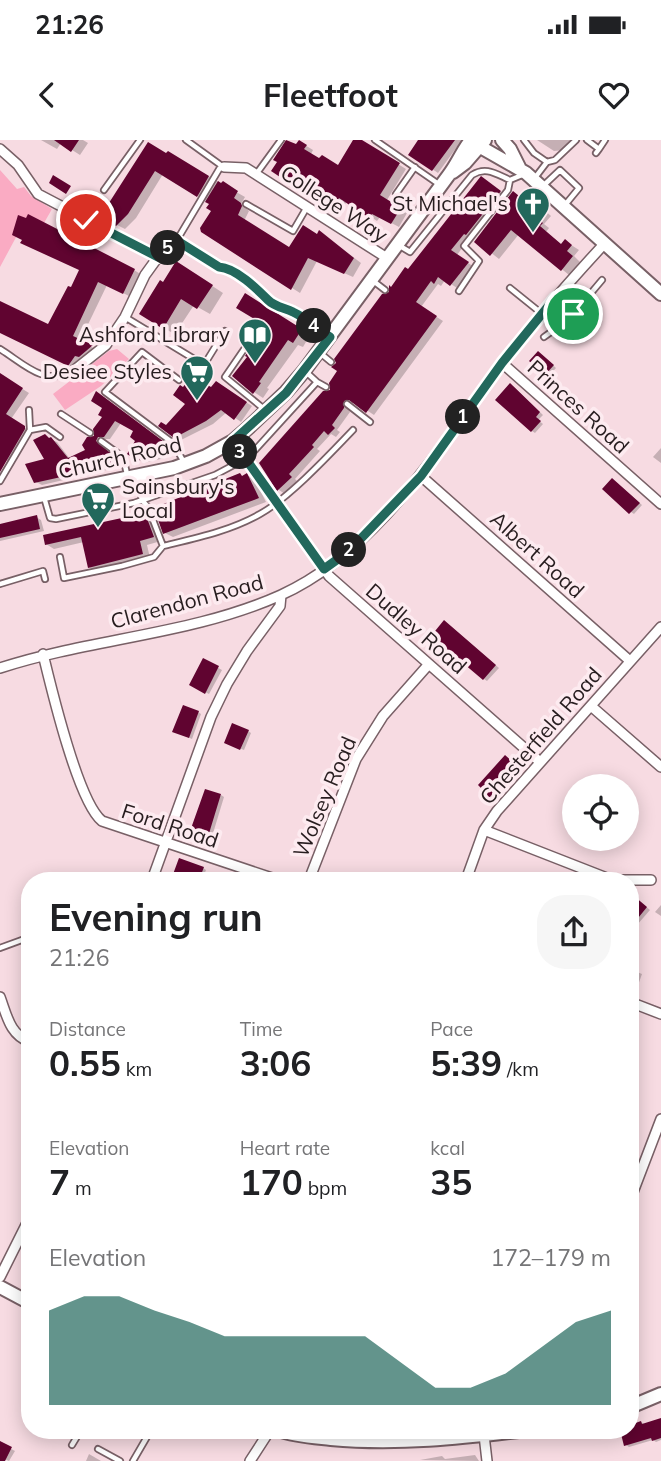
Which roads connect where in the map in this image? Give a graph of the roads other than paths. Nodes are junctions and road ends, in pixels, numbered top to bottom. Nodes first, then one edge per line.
1 (140, 140) edge
2 (186, 140) edge
3 (281, 140) edge
4 (375, 140) edge
5 (524, 140) edge
6 (576, 140) edge
7 (587, 140) edge
8 (605, 140) edge
9 (476, 142) edge
10 (506, 142) edge
11 (0, 149) edge
12 (547, 162) junction
13 (222, 166) junction
14 (415, 167) junction
15 (257, 174) junction
16 (530, 176) junction
17 (510, 180) junction
18 (441, 186) junction
19 (104, 190) dead end
20 (396, 194) dead end
21 (246, 204) dead end
22 (308, 206) junction
23 (565, 206) junction
24 (176, 240) junction
25 (605, 243) junction
26 (396, 244) junction
27 (158, 257) junction
28 (387, 258) junction
29 (371, 280) junction
30 (602, 280) dead end
31 (510, 288) dead end
32 (385, 290) dead end
33 (458, 291) dead end
34 (661, 295) edge
35 (555, 298) junction
36 (541, 313) junction
37 (573, 314) junction
38 (125, 317) junction
39 (225, 331) dead end
40 (589, 331) dead end
41 (330, 337) junction
42 (544, 337) dead end
43 (249, 342) dead end
44 (0, 349) edge
45 (318, 352) junction
46 (331, 362) dead end
47 (502, 363) junction
48 (304, 371) junction
49 (72, 372) joint
50 (179, 380) dead end
51 (317, 382) junction
52 (326, 387) dead end
53 (347, 404) dead end
54 (29, 410) dead end
55 (267, 411) junction
56 (61, 414) dead end
57 (370, 422) dead end
58 (30, 430) junction
59 (353, 430) dead end
60 (90, 433) dead end
61 (60, 437) dead end
62 (102, 441) dead end
63 (233, 441) junction
64 (245, 459) junction
65 (186, 464) junction
66 (421, 476) junction
67 (133, 477) junction
68 (0, 481) edge
69 (43, 495) junction
70 (142, 500) junction
71 (275, 502) junction
72 (0, 504) edge
73 (661, 504) edge
74 (163, 547) junction
75 (60, 556) dead end
76 (324, 569) junction
77 (45, 579) dead end
78 (0, 584) edge
79 (281, 595) junction
80 (661, 627) edge
81 (43, 654) junction
82 (630, 661) junction
83 (429, 664) junction
84 (0, 668) edge
85 (591, 706) junction
86 (540, 762) junction
87 (661, 768) edge
88 (484, 830) junction
89 (166, 842) junction
90 (155, 872) edge
91 (254, 872) edge
92 (312, 872) edge
93 (469, 872) edge
94 (592, 872) edge
95 (639, 880) edge
96 (651, 880) dead end
97 (21, 940) edge
98 (0, 948) edge
99 (0, 998) edge
100 (639, 1006) edge
101 (661, 1014) edge
102 (21, 1039) edge
103 (661, 1119) edge
104 (639, 1176) edge
105 (21, 1235) edge
106 (0, 1277) edge
107 (0, 1287) edge
108 (21, 1298) edge
109 (661, 1394) edge
110 (639, 1403) edge
111 (76, 1439) edge
112 (146, 1439) edge
113 (264, 1439) edge
114 (339, 1439) edge
115 (407, 1439) edge
116 (484, 1439) edge
117 (72, 1445) dead end
118 (98, 1449) dead end
119 (120, 1461) edge
120 (133, 1461) edge
121 (250, 1461) edge
122 (487, 1461) edge

1 - 19 lane
2 - 13 lane
3 - 15 lane
4 - 14 lane
5 - 12 lane
6 - 12 lane
7 - 8 lane
9 - 16 main road
9 - 18 main road, Church Road
10 - 16 main road
11 - 27 street
12 - 16 lane
13 - 15 street, College Way
13 - 24 lane
14 - 18 lane
14 - 20 lane
15 - 22 street, College Way
16 - 17 lane
16 - 23 main road
16 - 23 lane
17 - 26 lane
17 - 33 lane
18 - 26 main road, Church Road
21 - 22 lane
22 - 28 street, College Way
23 - 25 main road
24 - 27 street
24 - 41 street
25 - 34 main road
25 - 35 street, Clarendon Road
26 - 28 main road, Church Road
27 - 38 street
28 - 29 main road, Church Road
29 - 32 lane
29 - 41 main road, Church Road
30 - 37 lane
31 - 36 lane
35 - 36 street, Clarendon Road
35 - 37 lane
36 - 47 street, Clarendon Road
37 - 40 lane
37 - 42 lane
38 - 39 lane
38 - 49 street
41 - 45 main road, Church Road
43 - 55 lane
44 - 49 lane
45 - 46 lane
45 - 48 main road, Church Road
47 - 66 street, Clarendon Road
47 - 73 street, Princes Road
48 - 51 lane
48 - 55 main road, Church Road
50 - 65 lane
51 - 52 lane
51 - 64 lane
53 - 57 lane
54 - 58 lane
55 - 63 main road, Church Road
56 - 60 lane
58 - 61 lane
58 - 68 lane
59 - 71 lane
62 - 67 lane
63 - 64 street, Dudley Road
63 - 65 main road, Church Road
64 - 70 lane
64 - 71 street, Dudley Road
65 - 67 main road, Church Road
66 - 76 street, Clarendon Road
66 - 82 street, Albert Road
67 - 69 main road, Church Road
67 - 70 lane
69 - 70 lane
69 - 72 main road, Church Road
70 - 74 lane
71 - 74 lane
71 - 76 street, Dudley Road
74 - 75 lane
76 - 79 street, Clarendon Road
76 - 83 street, Dudley Road
77 - 78 lane
79 - 81 street, Clarendon Road
79 - 89 street
80 - 82 street, Chesterfield Road
81 - 84 street, Clarendon Road
81 - 89 street, Ford Road
82 - 85 street, Chesterfield Road
83 - 86 street, Dudley Road
83 - 92 street, Wolsey Road
85 - 86 street, Chesterfield Road
85 - 87 street
86 - 88 street, Chesterfield Road
88 - 93 street, Chesterfield Road
88 - 94 street
89 - 90 street
89 - 91 street, Ford Road
95 - 96 street
97 - 98 lane
99 - 102 street
100 - 101 street
103 - 104 street
105 - 106 street
107 - 108 main road
109 - 110 main road
111 - 117 lane
112 - 120 lane
113 - 121 street
114 - 115 main road
116 - 122 street
118 - 119 lane

